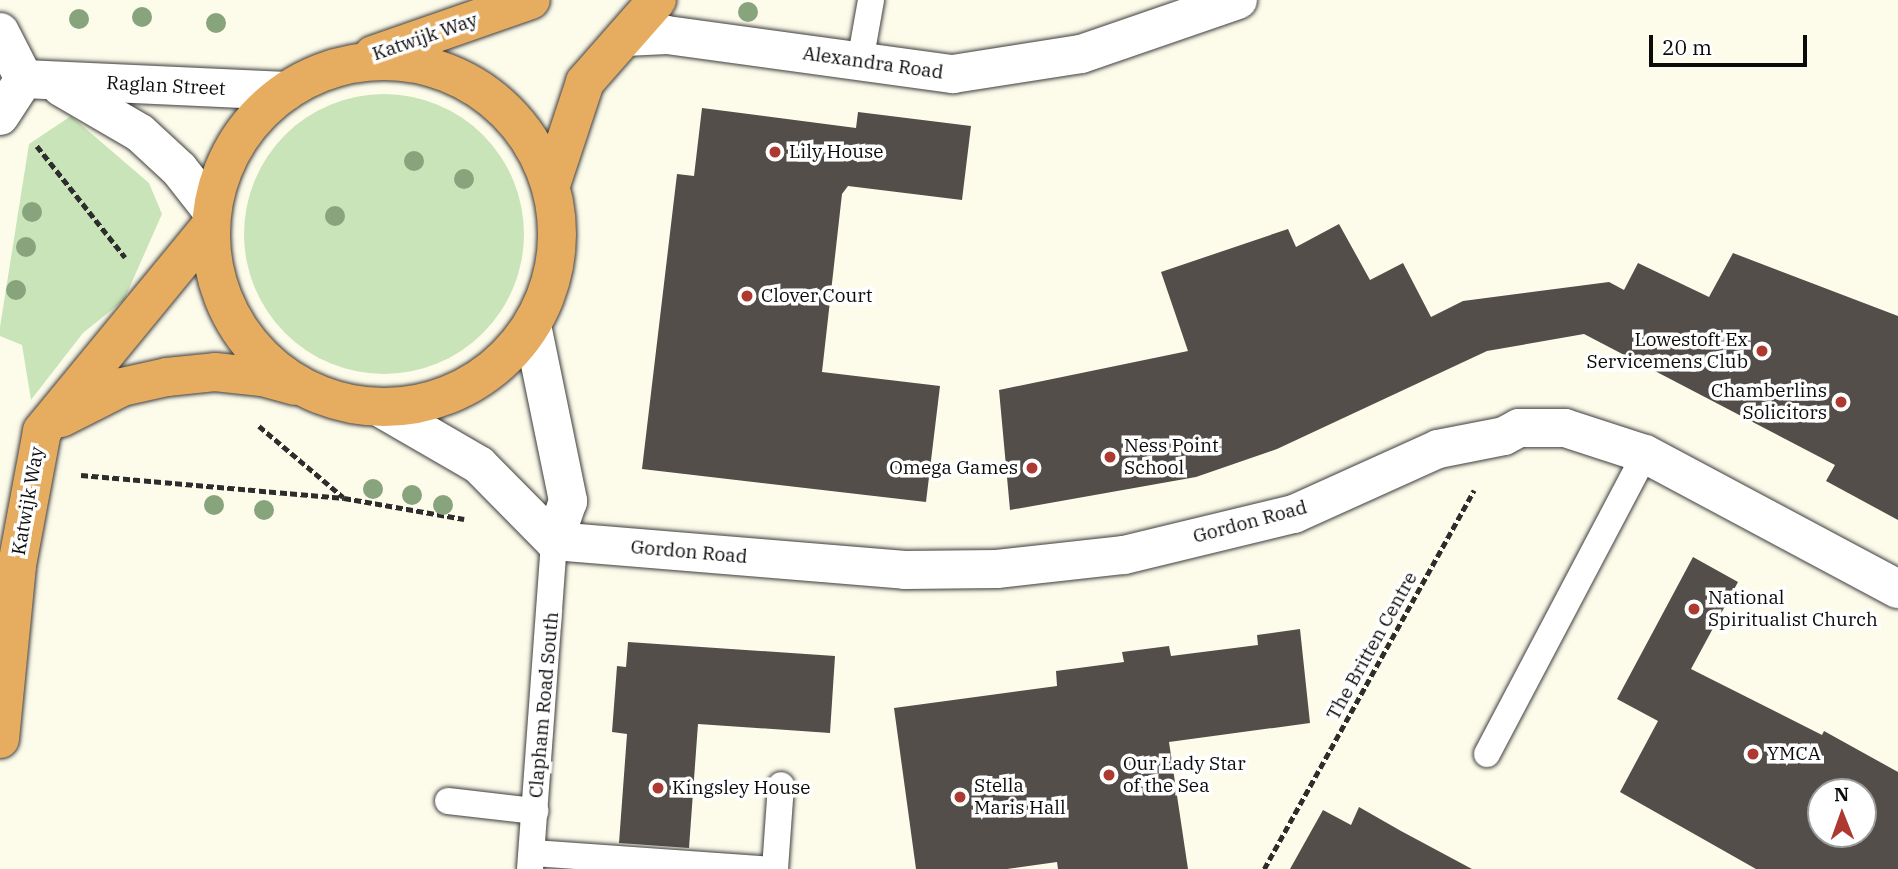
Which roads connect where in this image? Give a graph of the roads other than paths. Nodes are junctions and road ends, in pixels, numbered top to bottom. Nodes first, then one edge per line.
1 (531, 0) edge
2 (657, 0) edge
3 (871, 0) edge
4 (1238, 0) edge
5 (0, 32) edge
6 (625, 37) junction
7 (860, 62) junction
8 (35, 80) junction
9 (303, 83) junction
10 (0, 116) edge
11 (551, 185) junction
12 (212, 218) junction
13 (532, 325) junction
14 (309, 390) junction
15 (379, 407) junction
16 (38, 443) junction
17 (1645, 454) junction
18 (554, 541) junction
19 (1898, 589) edge
20 (0, 739) edge
21 (1487, 754) dead end
22 (781, 785) dead end
23 (448, 801) dead end
24 (535, 811) junction
25 (531, 861) edge
26 (760, 869) edge
27 (775, 869) edge

1 - 9 highway, Katwijk Way
2 - 6 highway
3 - 7 lane
4 - 7 street, Alexandra Road
5 - 8 street
6 - 7 street, Alexandra Road
6 - 11 highway
8 - 9 street, Raglan Street
8 - 10 street
8 - 12 street, Raglan Street
9 - 11 highway
9 - 12 highway
11 - 13 highway, Katwijk Way
12 - 14 highway
12 - 16 highway, Katwijk Way
13 - 15 highway, Katwijk Way
13 - 18 street, Clapham Road South
14 - 15 highway, Katwijk Way
14 - 16 highway, Katwijk Way
15 - 18 street
16 - 20 highway, Katwijk Way
17 - 18 street, Gordon Road
17 - 19 street, Gordon Road
17 - 21 lane
18 - 24 lane, Clapham Road South
22 - 27 lane
23 - 24 lane
24 - 25 lane, Clapham Road South
25 - 26 lane

